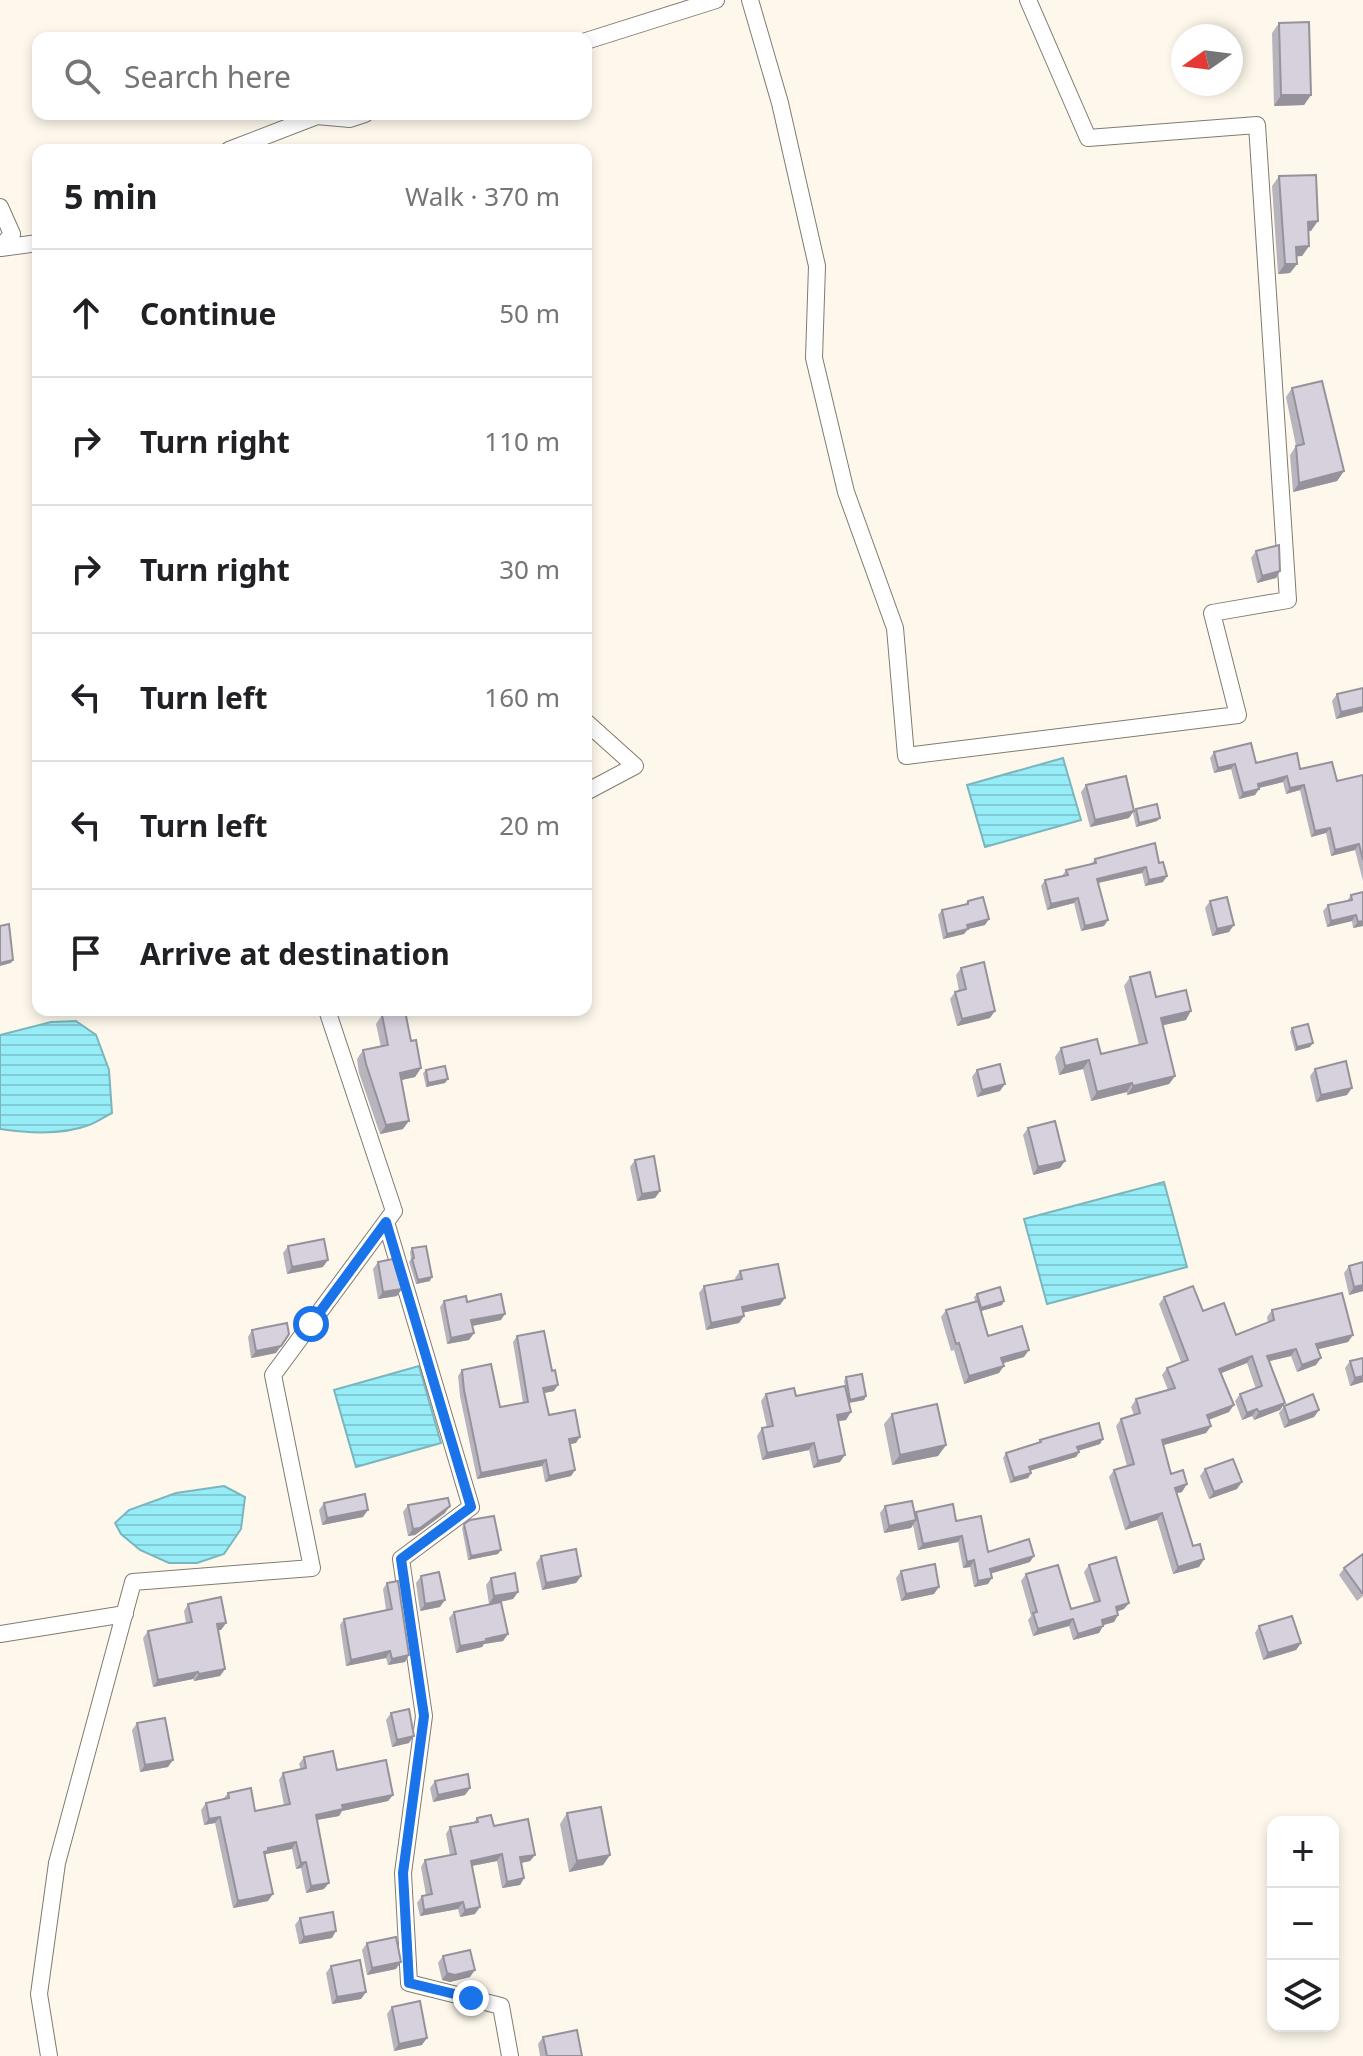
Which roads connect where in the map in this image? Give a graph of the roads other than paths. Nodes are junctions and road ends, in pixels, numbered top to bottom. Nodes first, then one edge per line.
1 (716, 0) edge
2 (750, 0) edge
3 (1028, 0) edge
4 (592, 39) edge
5 (307, 120) edge
6 (245, 144) edge
7 (0, 207) edge
8 (32, 244) edge
9 (1, 248) edge
10 (592, 727) edge
11 (592, 789) edge
12 (329, 1016) edge
13 (386, 1222) junction
14 (125, 1614) junction
15 (0, 1634) edge
16 (49, 2056) edge
17 (510, 2056) edge

1 - 4 street
2 - 3 street
5 - 6 street
7 - 9 street
8 - 9 street
10 - 11 street
12 - 13 street
13 - 14 street
13 - 17 street
14 - 15 street
14 - 16 street

